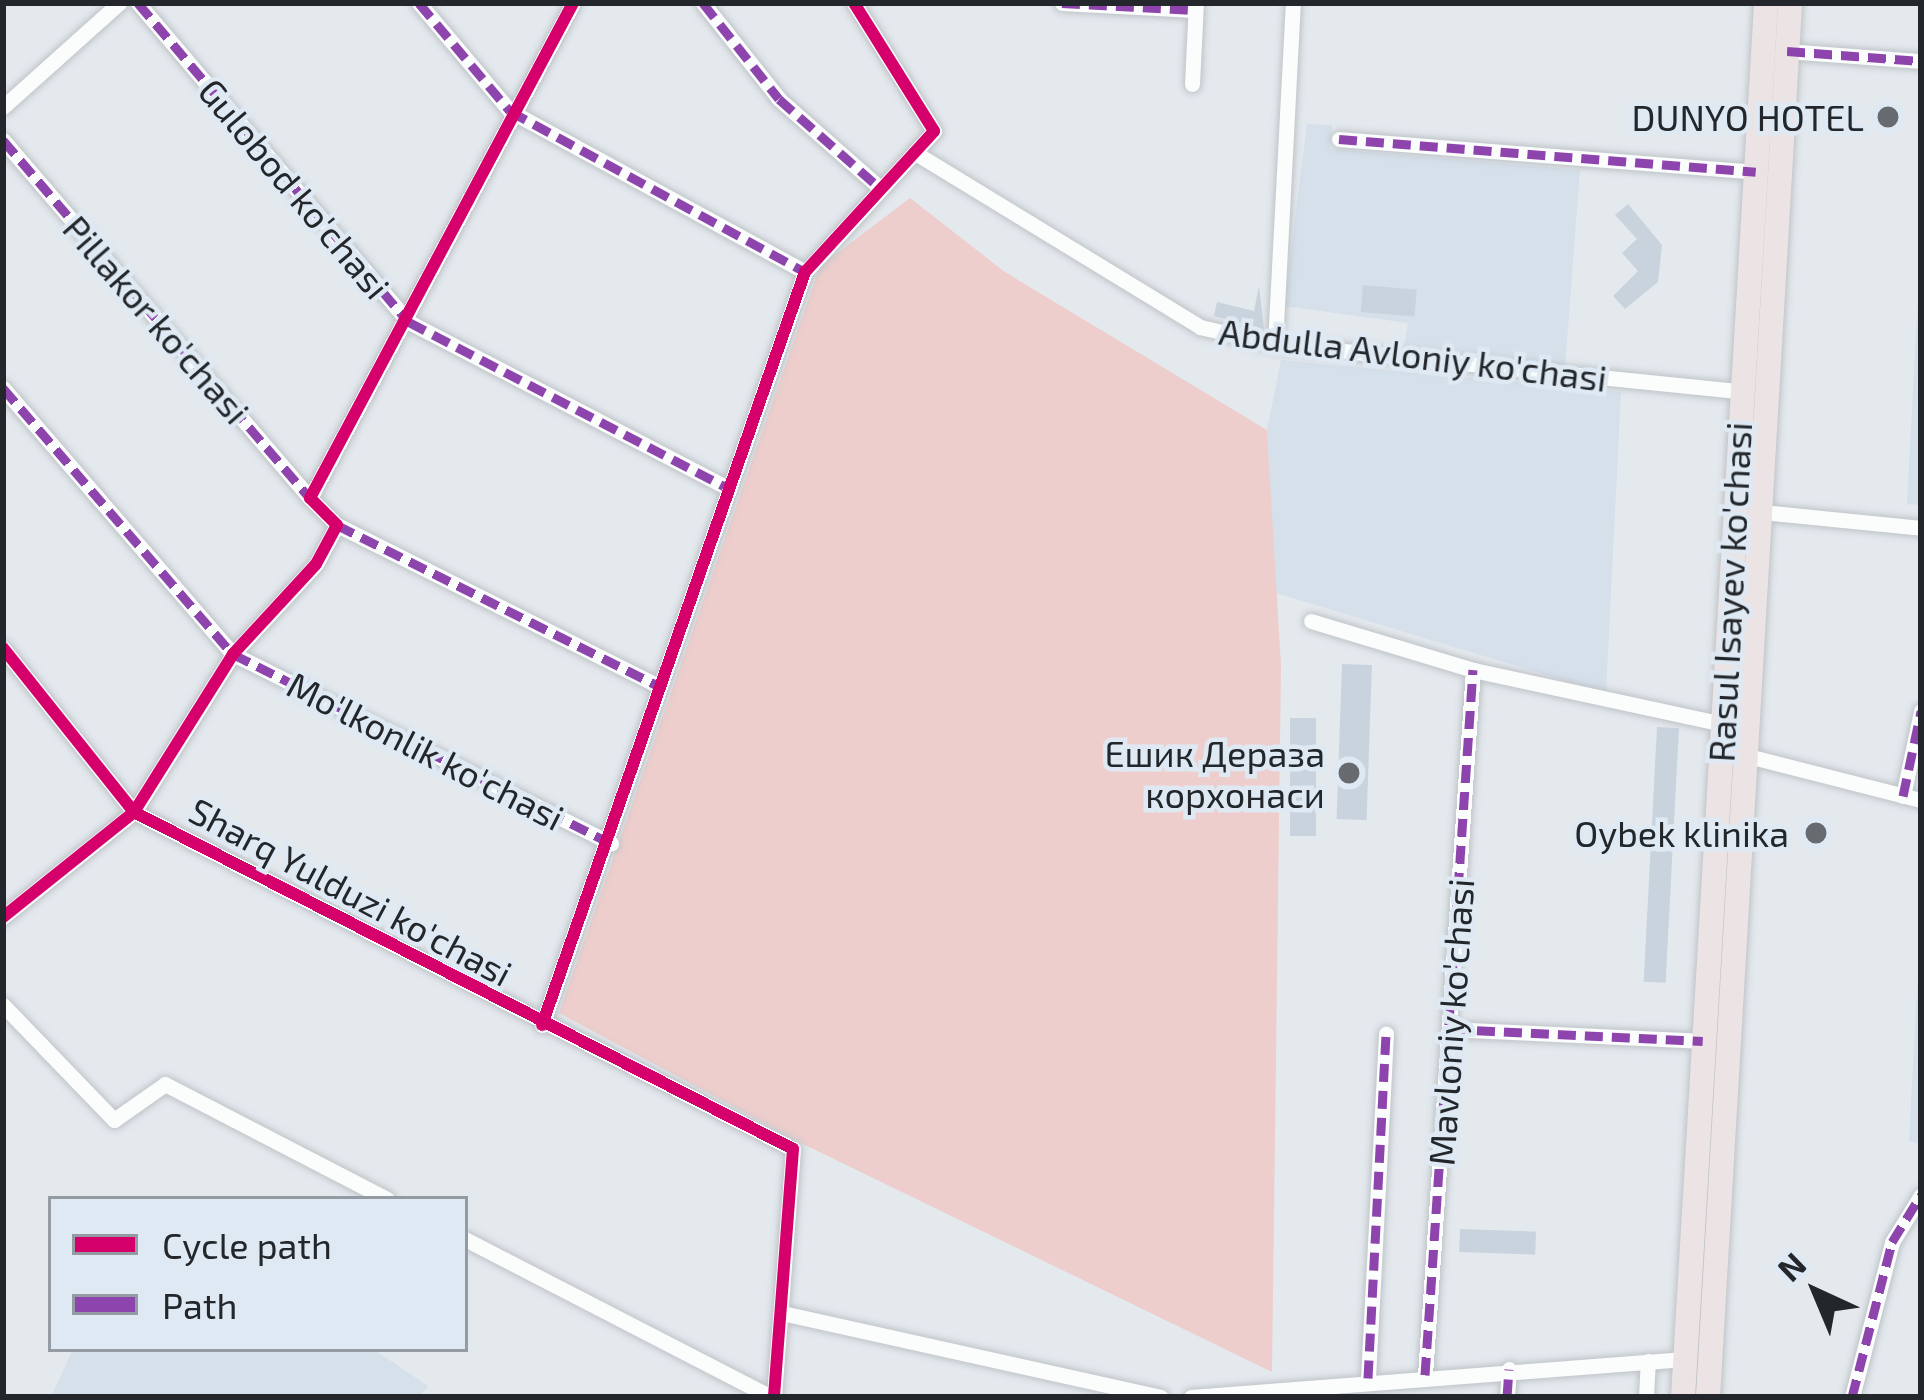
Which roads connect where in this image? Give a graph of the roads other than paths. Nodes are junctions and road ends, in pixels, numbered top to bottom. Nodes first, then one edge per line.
1 (119, 3) edge
2 (138, 3) edge
3 (419, 3) edge
4 (572, 3) edge
5 (703, 3) edge
6 (854, 3) edge
7 (1062, 3) edge
8 (1293, 3) edge
9 (1766, 3) edge
10 (1790, 3) edge
11 (1196, 6) edge
12 (1787, 51) junction
13 (1921, 61) edge
14 (1192, 84) dead end
15 (3, 107) edge
16 (510, 111) junction
17 (1339, 139) dead end
18 (3, 140) edge
19 (917, 154) junction
20 (1756, 172) junction
21 (1784, 175) junction
22 (880, 188) junction
23 (805, 272) junction
24 (410, 322) junction
25 (1275, 344) junction
26 (3, 388) edge
27 (1740, 391) junction
28 (724, 486) junction
29 (310, 498) junction
30 (1762, 512) junction
31 (337, 525) junction
32 (1921, 528) edge
33 (1312, 621) dead end
34 (3, 648) edge
35 (233, 654) junction
36 (1473, 670) junction
37 (660, 687) junction
38 (1921, 711) edge
39 (1723, 724) junction
40 (1748, 756) junction
41 (1903, 796) junction
42 (1921, 800) edge
43 (134, 812) junction
44 (611, 843) junction
45 (3, 917) edge
46 (3, 1005) edge
47 (542, 1025) junction
48 (1450, 1029) junction
49 (1386, 1033) dead end
50 (1703, 1042) junction
51 (1921, 1195) edge
52 (381, 1196) edge
53 (468, 1241) edge
54 (782, 1313) junction
55 (1684, 1359) junction
56 (1648, 1361) junction
57 (1509, 1370) junction
58 (1425, 1375) junction
59 (1368, 1378) junction
60 (1264, 1395) edge
61 (773, 1397) edge
62 (1161, 1397) edge
63 (1191, 1397) edge
64 (1507, 1397) edge
65 (1646, 1397) edge
66 (1683, 1397) edge
67 (1708, 1397) edge
68 (1852, 1397) edge

1 - 15 street
2 - 24 street, Gulobod ko'chasi
3 - 16 street
4 - 16 street
5 - 22 street
6 - 19 street
7 - 11 street
8 - 25 street
9 - 20 main road, Rasul Isayev ko'chasi
10 - 12 main road, Rasul Isayev ko'chasi
11 - 14 street
12 - 13 street
12 - 21 main road, Rasul Isayev ko'chasi
16 - 23 street
16 - 24 street
17 - 20 street
18 - 29 street, Pillakor ko'chasi
19 - 22 street
19 - 25 street, Abdulla Avloniy ko'chasi
20 - 21 main road
20 - 27 main road, Rasul Isayev ko'chasi
21 - 30 main road, Rasul Isayev ko'chasi
22 - 23 street
23 - 28 street
24 - 28 street, Gulobod ko'chasi
24 - 29 street
25 - 27 street, Abdulla Avloniy ko'chasi
26 - 35 street, Mo'lkonlik ko'chasi
27 - 39 main road, Rasul Isayev ko'chasi
28 - 37 street
29 - 31 street, Pillakor ko'chasi
30 - 32 street
30 - 40 main road, Rasul Isayev ko'chasi
31 - 35 street
31 - 37 street
33 - 36 street
34 - 43 street, Sharq Yulduzi ko'chasi
35 - 43 street
35 - 44 street, Mo'lkonlik ko'chasi
36 - 39 street
36 - 48 street, Mavloniy ko'chasi
37 - 44 street
38 - 41 street
39 - 50 main road, Rasul Isayev ko'chasi
40 - 41 street
40 - 67 main road, Rasul Isayev ko'chasi
41 - 42 street
43 - 45 street
43 - 47 street, Sharq Yulduzi ko'chasi
44 - 47 street
46 - 52 street
47 - 54 street, Sharq Yulduzi ko'chasi
48 - 50 street
48 - 58 street, Mavloniy ko'chasi
49 - 59 street
50 - 55 main road, Rasul Isayev ko'chasi
51 - 68 street
53 - 61 street
54 - 61 street
54 - 62 street
55 - 56 street
55 - 66 main road, Rasul Isayev ko'chasi
56 - 57 street
56 - 65 street
57 - 58 street
57 - 64 street
58 - 59 street
59 - 60 street
60 - 63 street

